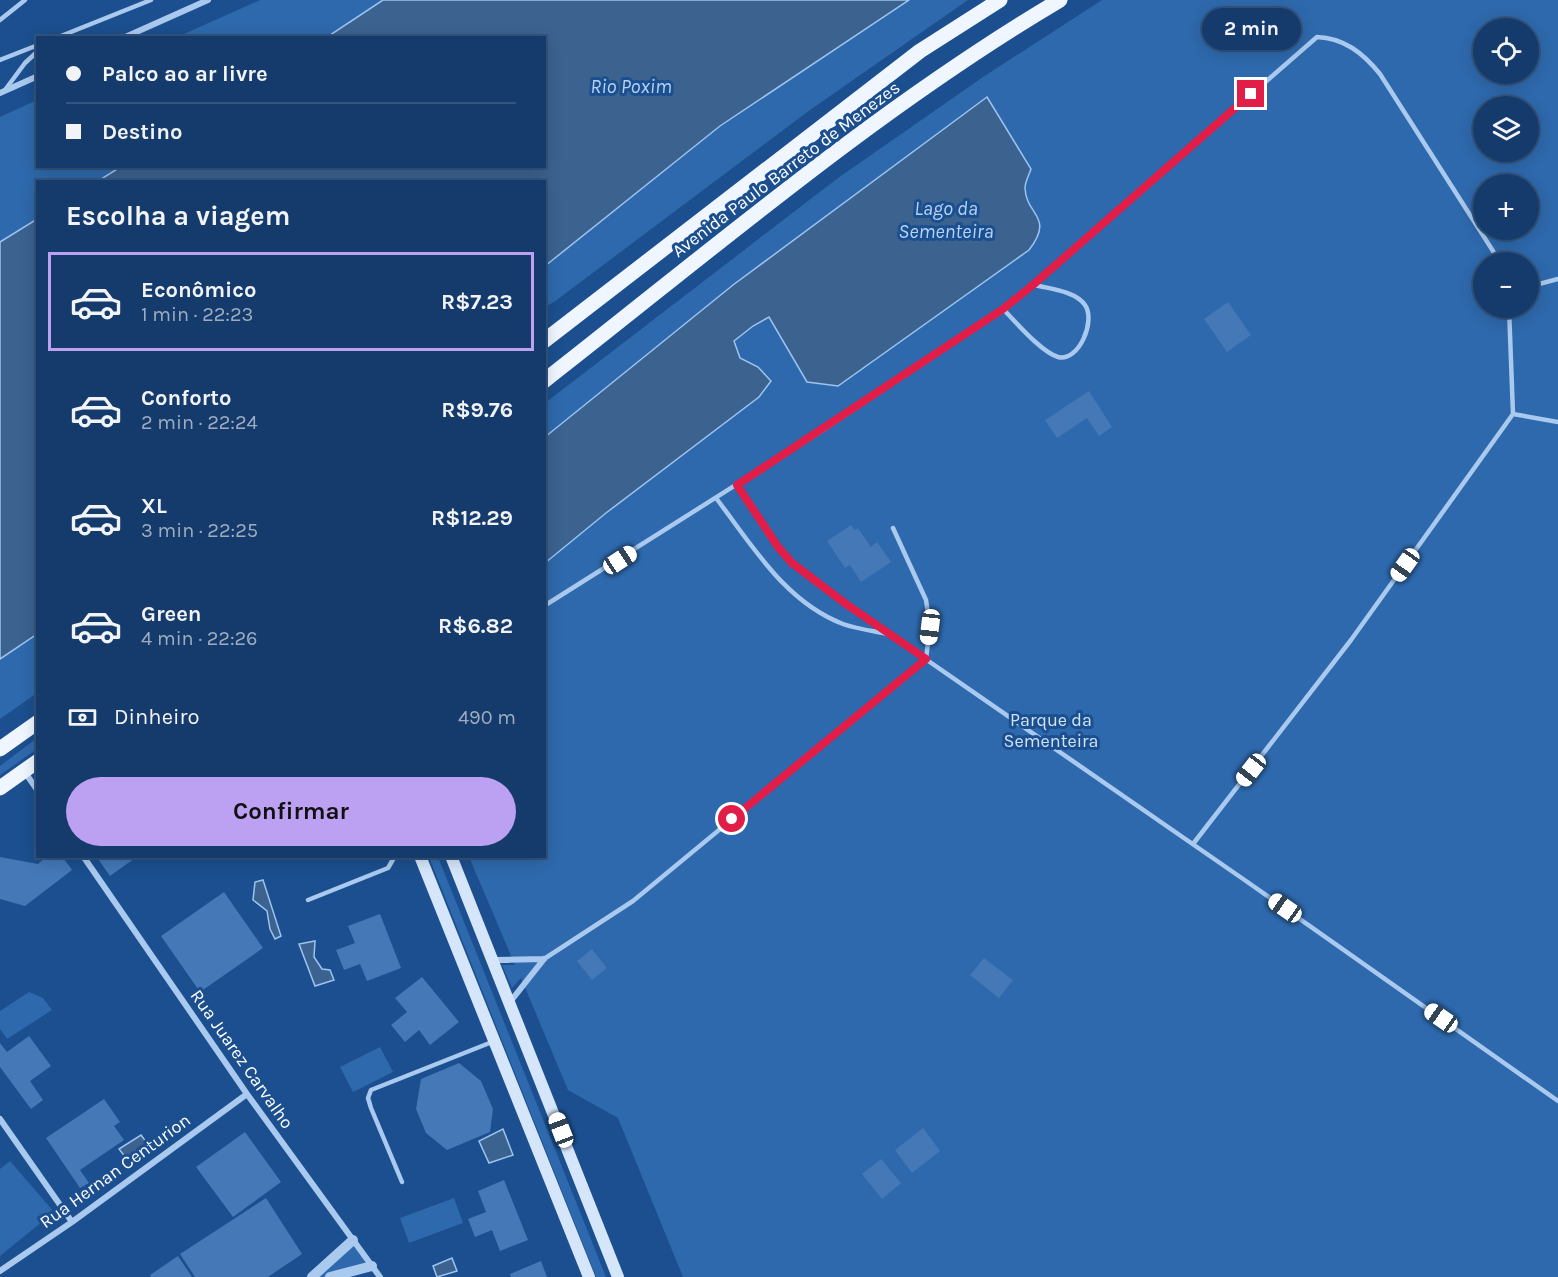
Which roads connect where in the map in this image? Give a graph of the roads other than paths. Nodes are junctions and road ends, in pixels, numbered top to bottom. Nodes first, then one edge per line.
1 (25, 0) edge
2 (151, 0) edge
3 (208, 0) edge
4 (1000, 0) edge
5 (1060, 0) edge
6 (0, 20) edge
7 (61, 36) edge
8 (127, 36) edge
9 (36, 46) edge
10 (36, 53) edge
11 (0, 60) edge
12 (36, 77) edge
13 (2, 92) edge
14 (1493, 252) edge
15 (1558, 279) edge
16 (1034, 284) junction
17 (1539, 284) edge
18 (1003, 309) junction
19 (1509, 318) edge
20 (546, 339) edge
21 (546, 379) edge
22 (1513, 414) junction
23 (1558, 422) edge
24 (737, 485) junction
25 (716, 498) junction
26 (893, 528) dead end
27 (546, 605) edge
28 (892, 635) junction
29 (926, 659) junction
30 (36, 723) edge
31 (0, 749) edge
32 (36, 762) edge
33 (24, 771) junction
34 (0, 788) edge
35 (36, 788) edge
36 (1193, 844) junction
37 (84, 858) edge
38 (393, 858) edge
39 (421, 858) edge
40 (452, 858) edge
41 (308, 900) dead end
42 (544, 959) junction
43 (493, 960) junction
44 (510, 1003) junction
45 (494, 1041) junction
46 (247, 1094) junction
47 (1558, 1101) edge
48 (0, 1119) edge
49 (402, 1182) dead end
50 (72, 1222) junction
51 (353, 1240) junction
52 (372, 1266) junction
53 (0, 1271) edge
54 (312, 1277) edge
55 (330, 1277) edge
56 (380, 1277) edge
57 (589, 1277) edge
58 (618, 1277) edge

1 - 6 lane
2 - 7 lane
3 - 8 street
4 - 20 main road, Avenida Paulo Barreto de Menezes
5 - 21 main road, Avenida Paulo Barreto de Menezes
9 - 11 lane
10 - 13 lane
12 - 13 street
14 - 16 lane
15 - 17 lane
16 - 18 lane
16 - 18 lane
18 - 24 lane
19 - 22 lane
22 - 23 lane
22 - 36 lane
24 - 25 lane
24 - 28 lane
25 - 27 lane
25 - 28 lane
26 - 29 lane
28 - 29 lane
29 - 36 lane
29 - 42 lane
30 - 31 main road
32 - 33 main road
33 - 34 main road
33 - 35 street
36 - 47 lane
37 - 46 street, Rua Juarez Carvalho
38 - 41 lane
39 - 45 main road
40 - 43 main road
42 - 43 street
42 - 44 street
43 - 44 main road
44 - 58 main road
45 - 49 lane
45 - 57 main road
46 - 50 street, Rua Hernan Centurion
46 - 51 street, Rua Juarez Carvalho
48 - 50 street
50 - 53 street, Rua Hernan Centurion
51 - 52 street, Rua Juarez Carvalho
51 - 54 street
52 - 55 street
52 - 56 street, Rua Juarez Carvalho

